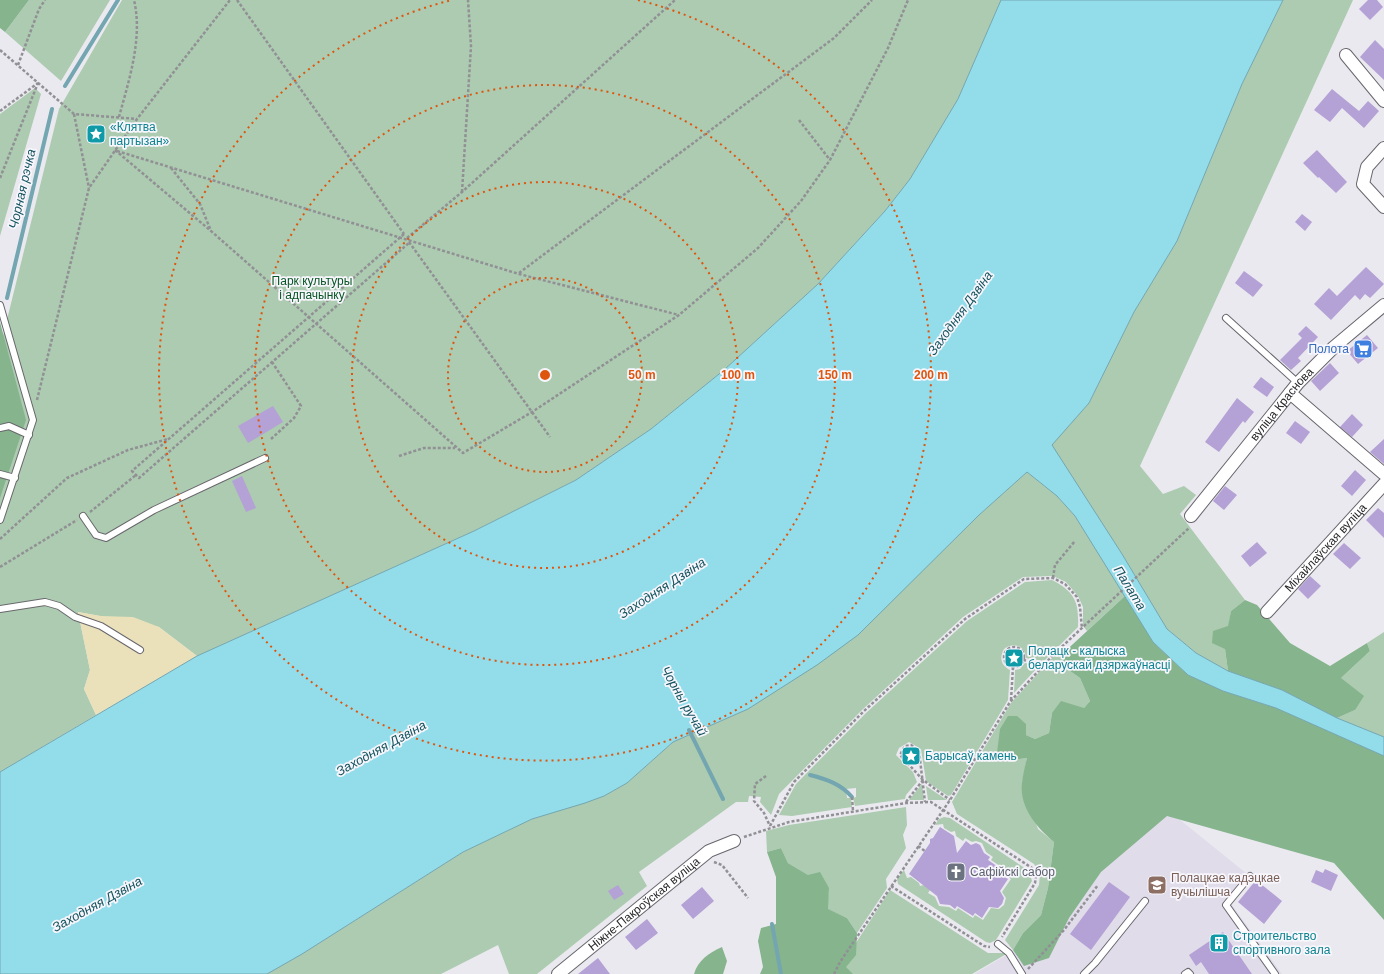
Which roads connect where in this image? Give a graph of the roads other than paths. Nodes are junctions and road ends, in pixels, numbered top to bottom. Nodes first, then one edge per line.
1 (1346, 55) dead end
2 (1384, 101) edge
3 (1384, 148) edge
4 (1384, 207) edge
5 (0, 305) edge
6 (1384, 305) edge
7 (1226, 318) dead end
8 (1298, 383) junction
9 (1290, 393) junction
10 (0, 428) edge
11 (29, 435) junction
12 (265, 458) dead end
13 (0, 474) edge
14 (1384, 474) edge
15 (15, 478) junction
16 (1384, 484) edge
17 (83, 516) road end
18 (0, 520) edge
19 (1191, 521) road end
20 (0, 609) edge
21 (1267, 612) dead end
22 (140, 650) dead end
23 (734, 841) road end
24 (1250, 876) dead end
25 (1144, 901) dead end
26 (998, 944) road end
27 (558, 974) edge
28 (1023, 974) edge
29 (1084, 974) edge
30 (1185, 974) edge
31 (1190, 974) edge
32 (1275, 974) edge

1 - 2 street
3 - 4 street
5 - 11 lane
6 - 8 street, вуліца Краснова
7 - 8 lane
8 - 9 street, вуліца Краснова
9 - 14 street
9 - 19 street, вуліца Краснова
10 - 11 lane
11 - 15 lane
12 - 17 lane
13 - 15 lane
15 - 18 lane
16 - 21 street, Міхайлаўская вуліца
20 - 22 lane
23 - 27 street, Ніжне-Пакроўская вуліца
24 - 32 lane
25 - 29 lane
26 - 28 lane
30 - 31 lane

